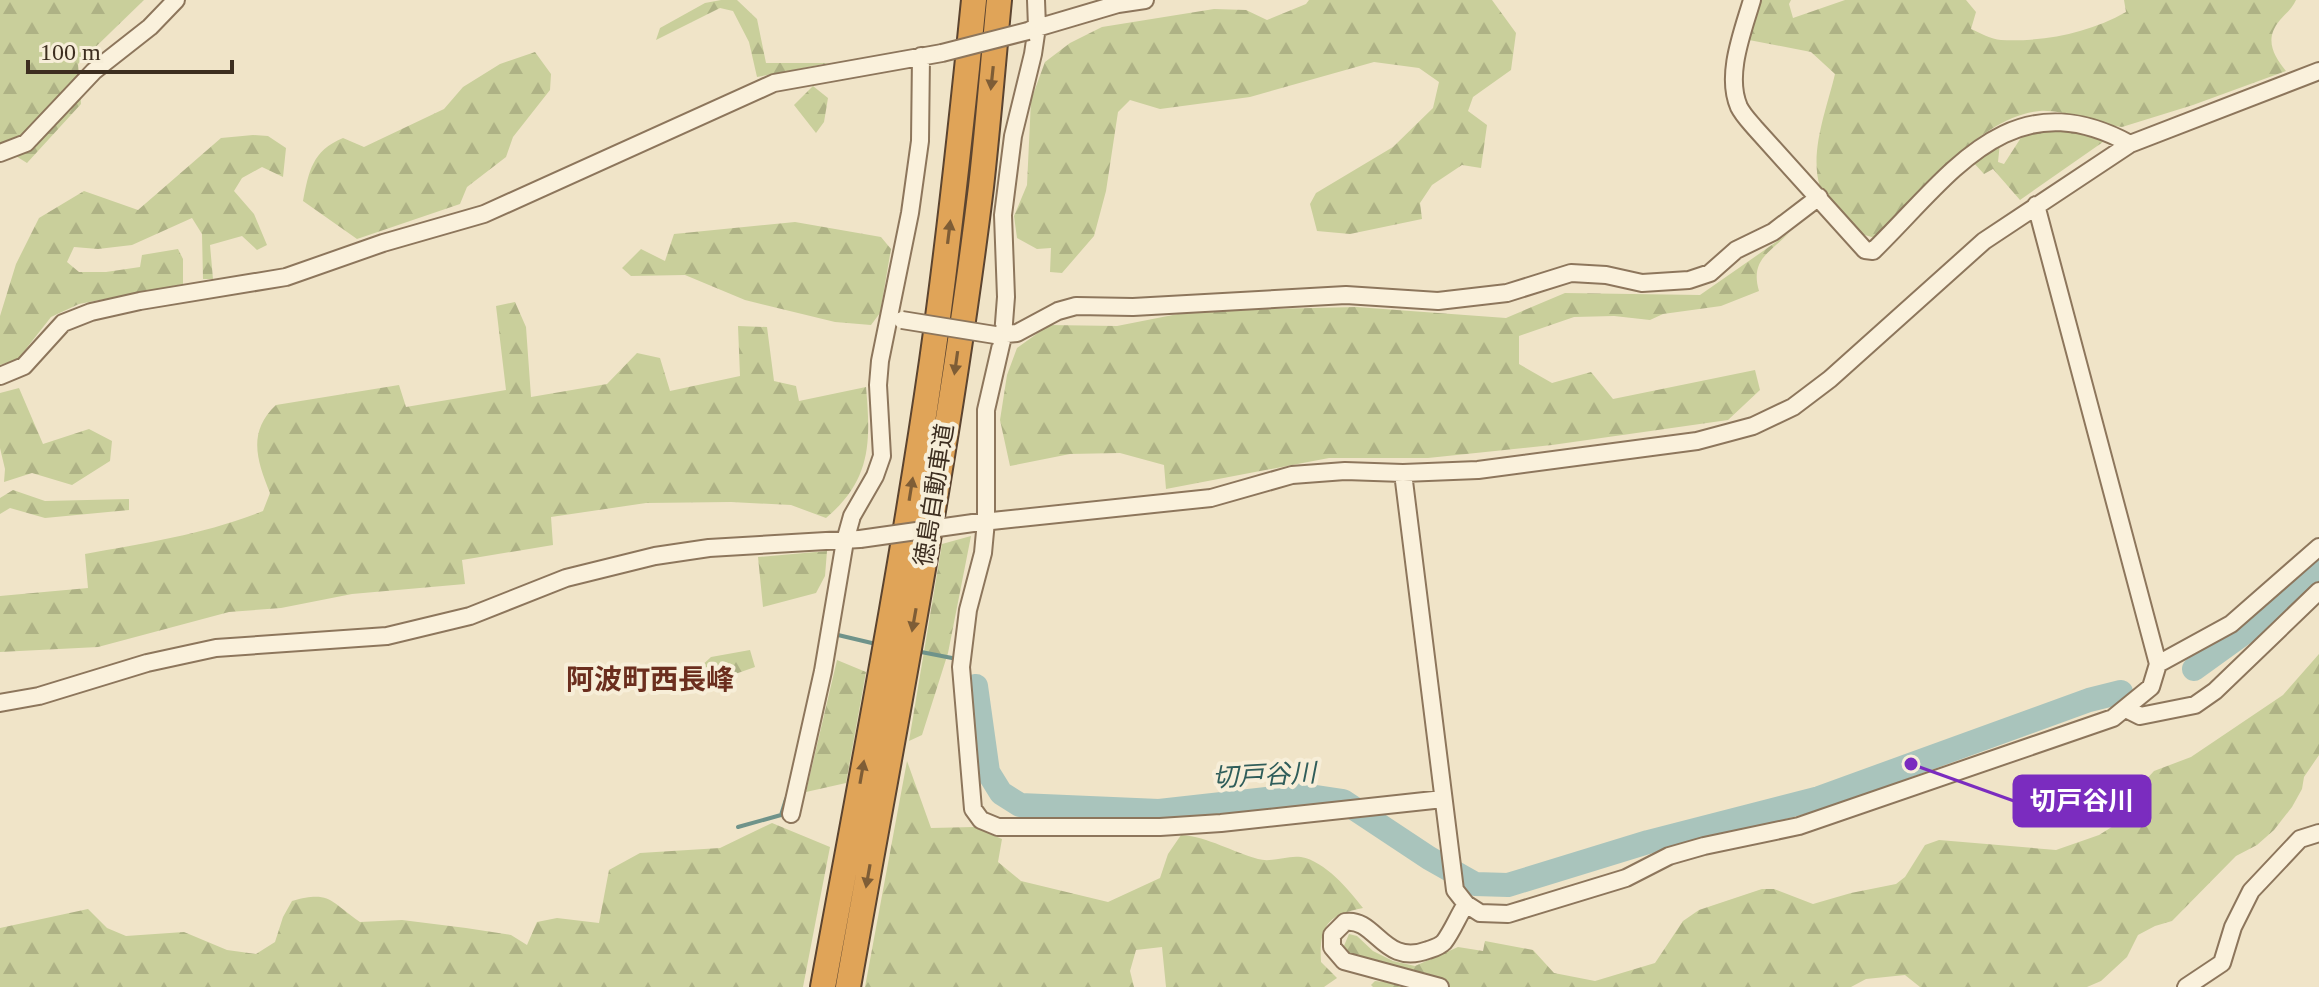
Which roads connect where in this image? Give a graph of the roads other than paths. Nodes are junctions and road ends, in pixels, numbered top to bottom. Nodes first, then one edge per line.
1 (176, 0) edge
2 (974, 0) edge
3 (999, 0) edge
4 (1036, 0) edge
5 (1145, 0) edge
6 (1752, 0) edge
7 (1032, 29) junction
8 (921, 56) junction
9 (2319, 71) edge
10 (2130, 144) junction
11 (0, 153) edge
12 (1819, 197) junction
13 (2036, 205) junction
14 (896, 320) junction
15 (999, 335) junction
16 (0, 376) edge
17 (1403, 473) junction
18 (980, 522) junction
19 (852, 540) junction
20 (2319, 547) edge
21 (2319, 591) edge
22 (2158, 664) junction
23 (0, 703) edge
24 (2126, 709) junction
25 (1443, 799) junction
26 (791, 814) dead end
27 (2319, 833) edge
28 (1466, 904) junction
29 (823, 987) edge
30 (848, 987) edge
31 (1440, 987) edge
32 (2186, 987) edge

1 - 11 street
29 -> 2 highway, 徳島自動車道
3 -> 30 highway, 徳島自動車道
4 - 7 street
5 - 7 street
6 - 12 street
7 - 8 street, bridge
7 - 15 street
8 - 14 street
8 - 16 street
9 - 10 street
10 - 12 street
10 - 13 street
12 - 15 street
13 - 17 street
13 - 22 street
14 - 15 street, bridge
14 - 19 street
15 - 18 street
17 - 18 street
17 - 25 street
18 - 19 street, bridge
18 - 25 street
19 - 23 street
19 - 26 street
20 - 22 street
21 - 24 street
22 - 24 street
24 - 28 street
25 - 28 street
27 - 32 street
28 - 31 street

